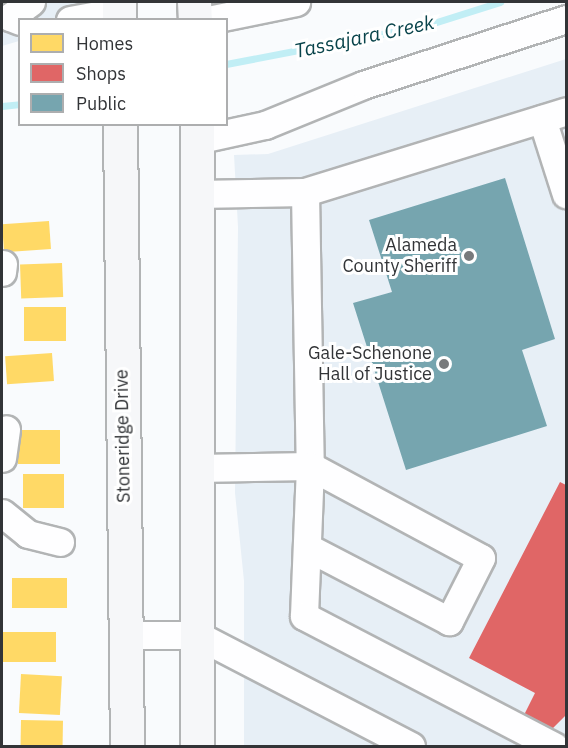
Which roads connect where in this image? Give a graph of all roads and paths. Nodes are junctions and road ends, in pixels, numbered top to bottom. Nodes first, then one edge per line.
1 (31, 2) edge
2 (194, 2) edge
3 (296, 2) edge
4 (119, 11) edge
5 (10, 15) edge
6 (81, 18) edge
7 (195, 18) edge
8 (218, 18) edge
9 (567, 19) edge
10 (554, 115) edge
11 (197, 132) edge
12 (120, 135) edge
13 (305, 192) junction
14 (197, 194) junction
15 (567, 194) edge
16 (6, 429) dead end
17 (2, 458) edge
18 (310, 466) junction
19 (197, 468) junction
20 (2, 513) edge
21 (60, 542) dead end
22 (307, 547) junction
23 (125, 634) junction
24 (197, 635) junction
25 (126, 747) edge
26 (197, 747) edge
27 (411, 747) edge
28 (554, 747) edge

1 - 5 street
2 - 7 main road
3 - 8 street
4 - 6 street
9 - 11 street
10 - 13 street
10 - 15 street
11 - 14 main road
12 - 23 main road, Stoneridge Drive
13 - 14 street
13 - 18 street
14 - 19 main road
16 - 17 street
18 - 19 street
18 - 22 street
18 - 22 street
19 - 24 main road
20 - 21 street
22 - 28 street
23 - 24 street
23 - 25 main road, Stoneridge Drive
24 - 26 main road
24 - 27 street

